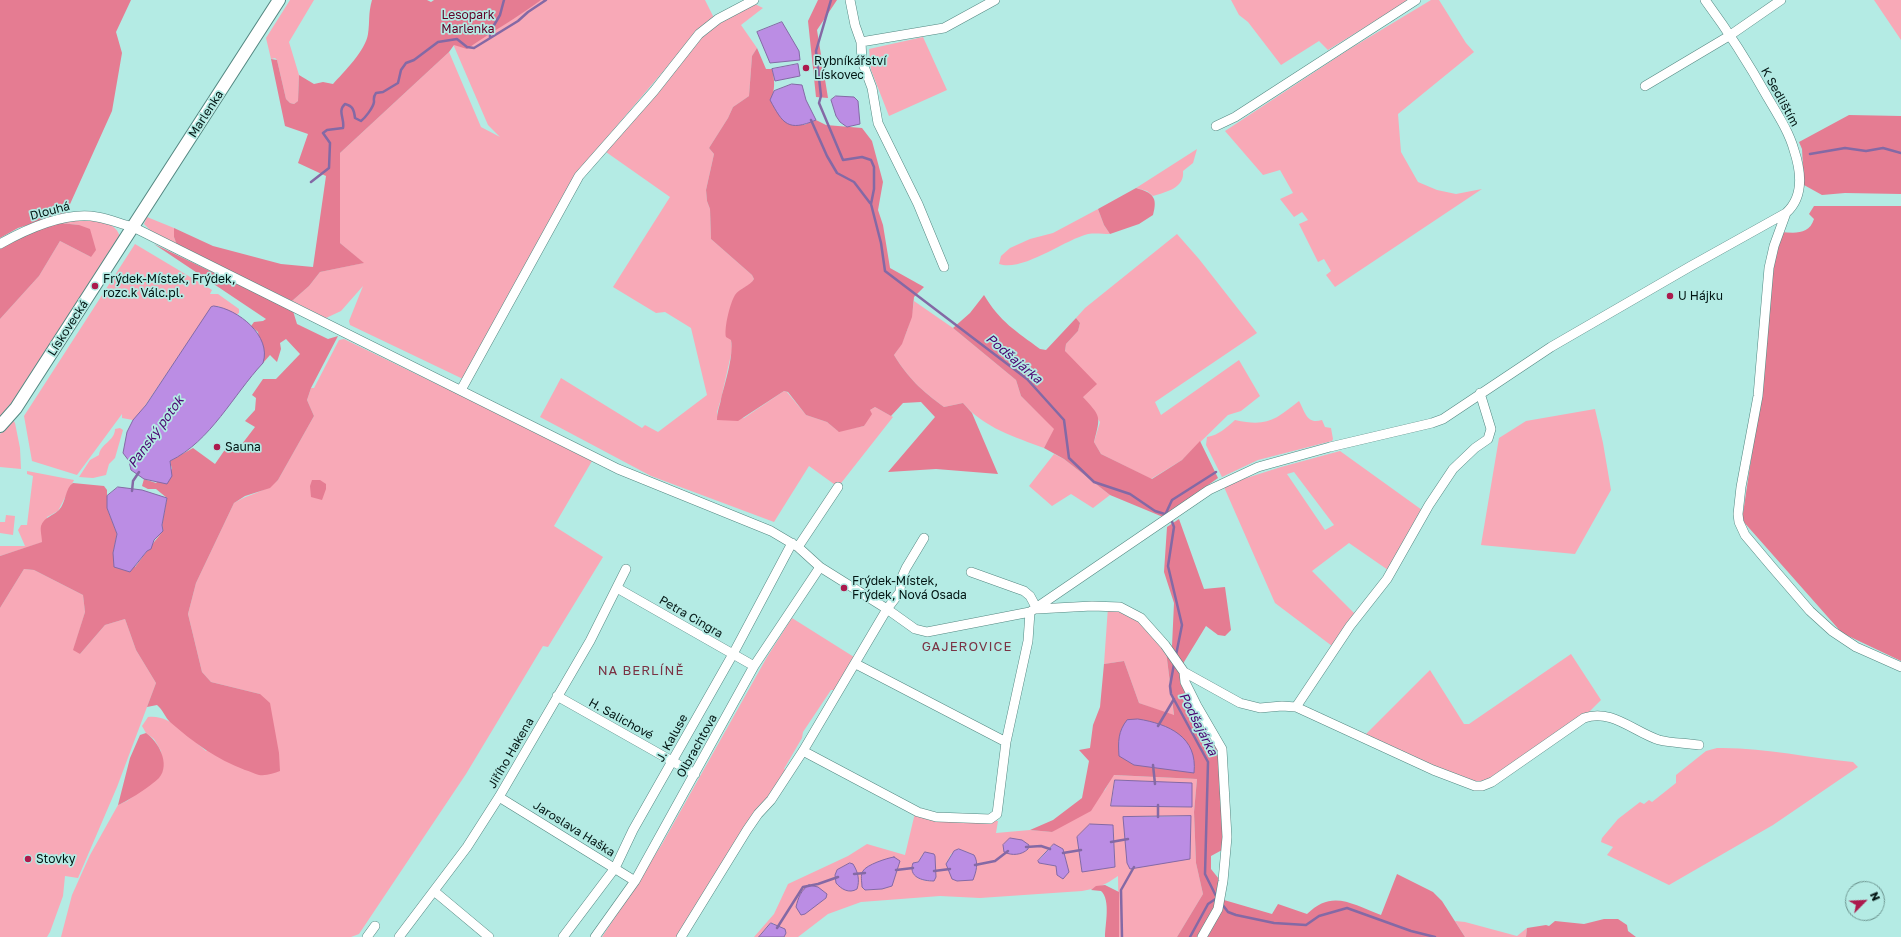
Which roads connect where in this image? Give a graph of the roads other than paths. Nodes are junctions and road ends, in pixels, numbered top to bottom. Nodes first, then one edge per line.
1 (279, 0) edge
2 (754, 0) edge
3 (850, 0) edge
4 (995, 0) edge
5 (1416, 0) edge
6 (1705, 0) edge
7 (1781, 0) edge
8 (1729, 36) junction
9 (861, 42) junction
10 (1645, 86) dead end
11 (1216, 126) dead end
12 (1786, 213) junction
13 (132, 227) junction
14 (0, 244) edge
15 (944, 267) dead end
16 (461, 390) junction
17 (1480, 393) junction
18 (0, 426) edge
19 (838, 487) dead end
20 (924, 538) dead end
21 (795, 545) junction
22 (820, 567) junction
23 (626, 569) dead end
24 (970, 572) dead end
25 (617, 588) junction
26 (887, 609) junction
27 (1033, 611) junction
28 (733, 654) junction
29 (856, 664) junction
30 (754, 666) junction
31 (1901, 667) edge
32 (1184, 672) junction
33 (557, 696) junction
34 (1296, 707) junction
35 (1006, 742) junction
36 (1699, 745) dead end
37 (803, 751) junction
38 (673, 761) junction
39 (695, 774) junction
40 (499, 797) junction
41 (614, 868) junction
42 (635, 881) junction
43 (434, 892) junction
44 (375, 926) dead end
45 (367, 937) edge
46 (399, 937) edge
47 (489, 937) edge
48 (563, 937) edge
49 (595, 937) edge
50 (682, 937) edge
51 (1202, 937) edge

1 - 13 main road, Marlenka
2 - 16 street
3 - 9 street
4 - 9 street
5 - 11 street
6 - 8 street, K Sedlištím
7 - 8 street
8 - 10 street
8 - 12 street, K Sedlištím
9 - 15 street
12 - 17 street
12 - 31 street
13 - 14 street, Dlouhá
13 - 16 street, Dlouhá
13 - 18 main road, Lískovecká
16 - 21 street, Dlouhá
17 - 27 street
17 - 34 street
19 - 21 street, J. Kaluse
20 - 26 street
21 - 22 street, Dlouhá
21 - 28 street, J. Kaluse
22 - 26 street, Dlouhá
22 - 30 street, Olbrachtova
23 - 25 street, Jiřího Hakena
24 - 27 street
25 - 28 street, Petra Cingra
25 - 33 street, Jiřího Hakena
26 - 27 street, Dlouhá
26 - 29 street
27 - 32 street, Dlouhá
27 - 35 street
28 - 30 street, Petra Cingra
28 - 38 street, J. Kaluse
29 - 35 street
29 - 37 street
30 - 39 street, Olbrachtova
32 - 34 street
32 - 51 street
33 - 38 street, H. Salichové
33 - 40 street, Jiřího Hakena
34 - 36 street
35 - 37 street
37 - 50 street
38 - 39 street, H. Salichové
38 - 41 street, J. Kaluse
39 - 42 street, Olbrachtova
40 - 41 street, Jaroslava Haška
40 - 43 street, Jiřího Hakena
41 - 42 street, Jaroslava Haška
41 - 48 street, J. Kaluse
42 - 49 street, Olbrachtova
43 - 46 street, Jiřího Hakena
43 - 47 street
44 - 45 street

